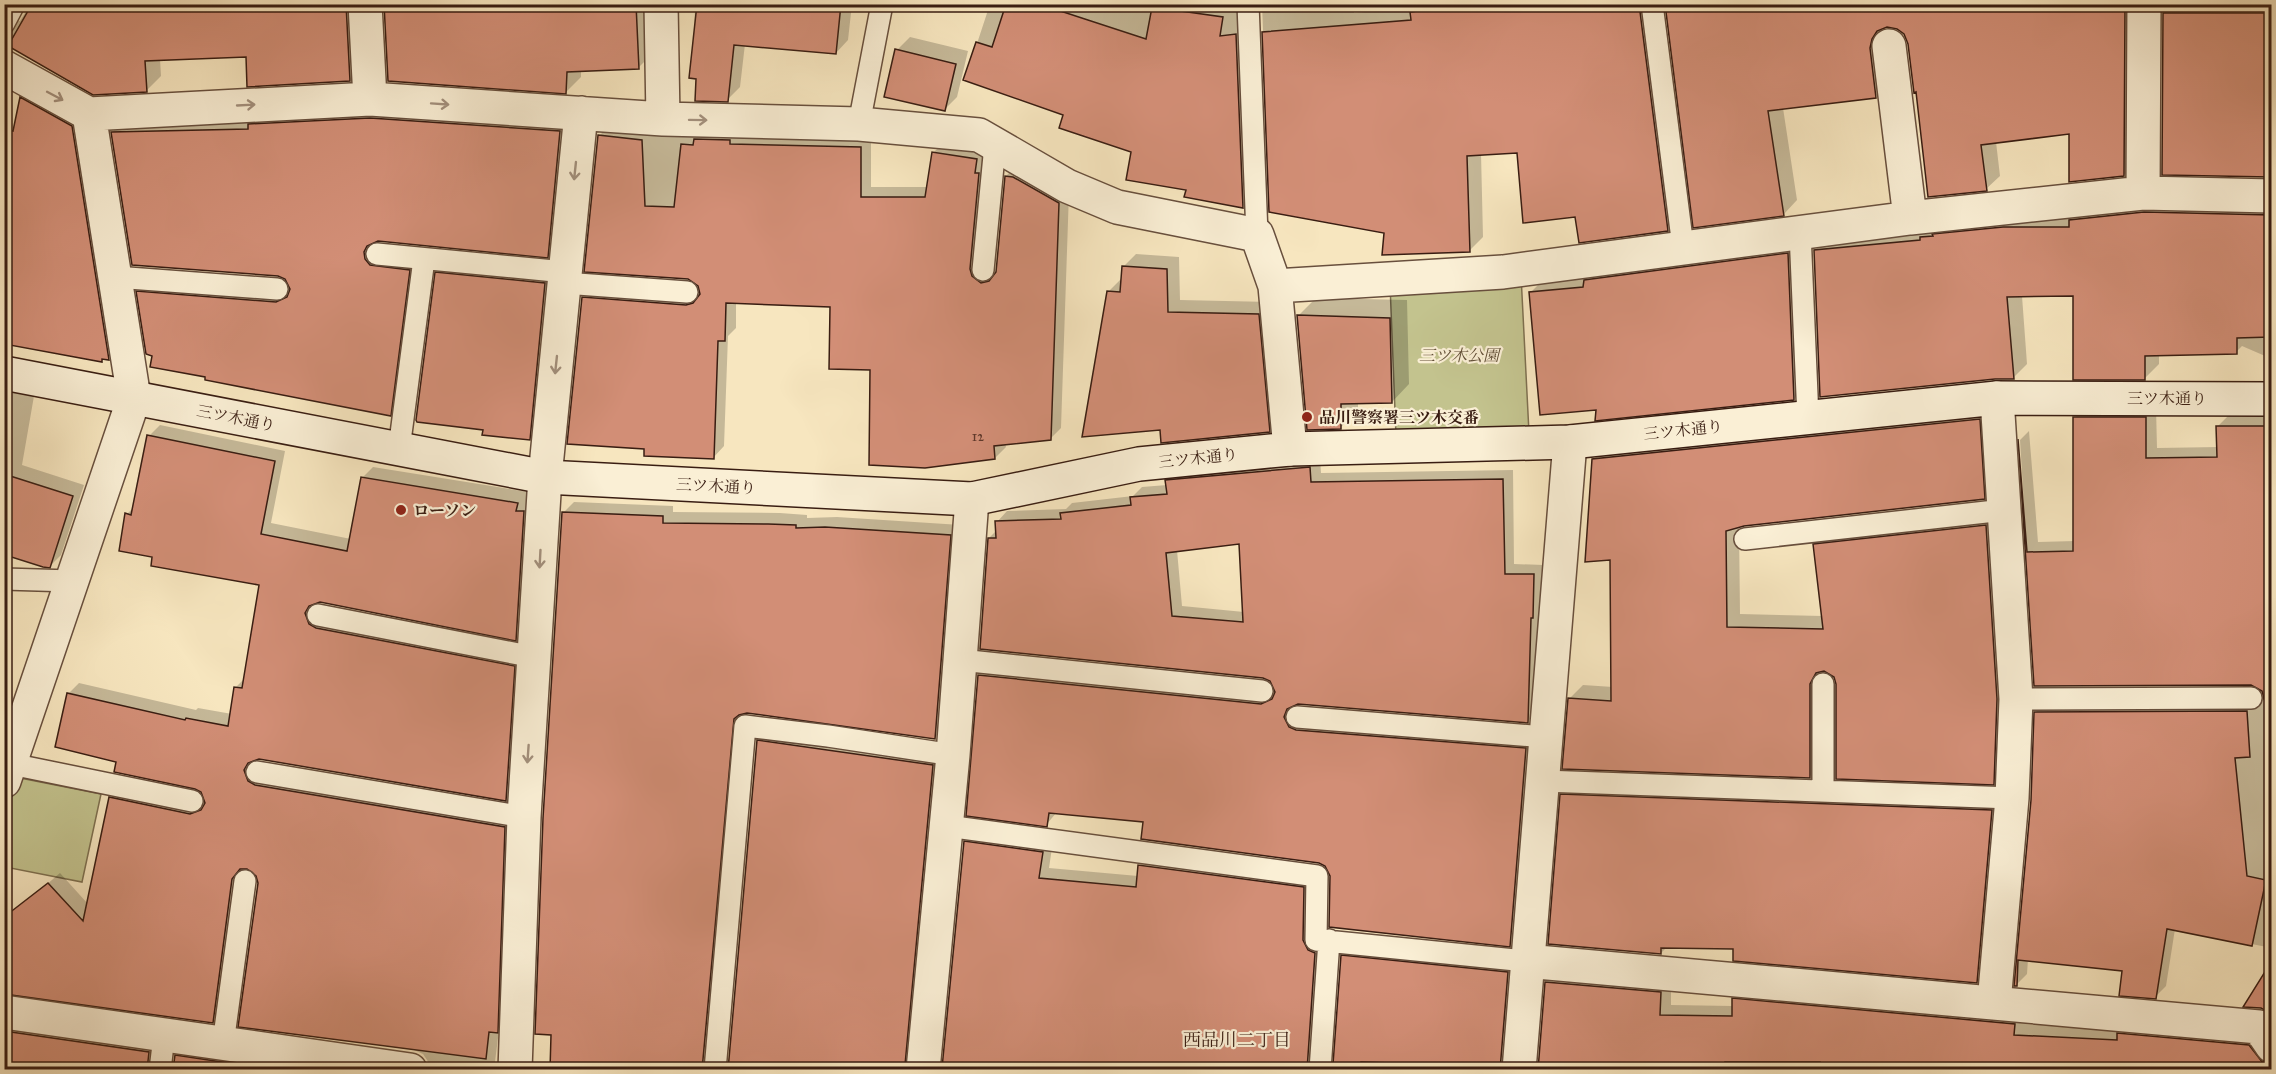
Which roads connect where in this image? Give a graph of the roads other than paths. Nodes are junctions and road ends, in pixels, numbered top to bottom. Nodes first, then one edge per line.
1 (14, 4) edge
2 (365, 4) edge
3 (661, 4) edge
4 (882, 4) edge
5 (1248, 4) edge
6 (1652, 4) edge
7 (2144, 4) edge
8 (4, 23) edge
9 (1889, 46) dead end
10 (4, 67) edge
11 (370, 99) junction
12 (580, 113) junction
13 (89, 114) junction
14 (663, 119) junction
15 (859, 124) junction
16 (995, 144) junction
17 (2143, 193) junction
18 (2271, 196) edge
19 (1910, 218) junction
20 (1800, 232) junction
21 (1257, 235) junction
22 (1683, 247) junction
23 (376, 254) dead end
24 (424, 258) junction
25 (983, 270) dead end
26 (115, 277) junction
27 (564, 278) junction
28 (1275, 286) junction
29 (277, 289) dead end
30 (687, 292) dead end
31 (4, 373) edge
32 (2271, 396) edge
33 (134, 398) junction
34 (1997, 398) junction
35 (1808, 418) junction
36 (1570, 442) junction
37 (399, 449) junction
38 (1290, 449) junction
39 (545, 477) junction
40 (972, 499) junction
41 (2004, 510) junction
42 (1745, 539) dead end
43 (4, 579) edge
44 (72, 582) junction
45 (318, 615) dead end
46 (534, 657) junction
47 (960, 660) junction
48 (1823, 684) dead end
49 (1262, 691) dead end
50 (2251, 698) dead end
51 (2016, 699) junction
52 (1297, 717) dead end
53 (1545, 737) junction
54 (953, 755) junction
55 (257, 772) dead end
56 (8, 773) edge
57 (1543, 781) junction
58 (1823, 790) junction
59 (2012, 798) junction
60 (192, 801) dead end
61 (524, 816) junction
62 (946, 826) junction
63 (245, 880) dead end
64 (1329, 940) junction
65 (1526, 961) junction
66 (1994, 1003) junction
67 (4, 1012) edge
68 (164, 1036) junction
69 (223, 1044) junction
70 (2271, 1046) edge
71 (319, 1063) edge
72 (160, 1070) edge
73 (410, 1070) edge
74 (515, 1070) edge
75 (715, 1070) edge
76 (923, 1070) edge
77 (1320, 1070) edge
78 (1519, 1070) edge

1 - 8 lane
2 - 11 street
3 - 14 street
4 - 15 lane
5 - 21 lane
6 - 22 lane
7 - 17 street
9 - 19 street
10 -> 13 street
11 -> 12 street
13 -> 11 street
12 - 14 street
12 -> 27 street
13 - 26 street
14 -> 15 street
15 - 16 street
16 - 21 street
16 - 25 lane
17 - 18 street
17 - 19 street
19 - 20 street
20 - 22 street
20 - 35 lane
21 - 28 street
22 - 28 street
23 - 24 lane
24 - 27 lane
24 - 37 lane
26 - 29 lane
26 - 33 street
27 - 30 lane
27 -> 39 street
28 - 38 street
31 - 33 street, 三ツ木通り
32 - 34 street, 三ツ木通り
33 - 37 street, 三ツ木通り
33 - 44 street
34 - 35 street, 三ツ木通り
34 - 41 street
35 - 36 street, 三ツ木通り
36 - 38 street, 三ツ木通り
36 - 53 street
37 - 39 street, 三ツ木通り
38 - 40 street, 三ツ木通り
39 - 40 street, 三ツ木通り
39 -> 46 street
40 - 47 street
41 - 42 lane
41 - 51 street
43 - 44 lane
44 - 56 street
45 - 46 lane
46 -> 61 street
47 - 49 lane
47 - 54 street
48 - 58 lane
50 - 51 lane
51 - 59 street
52 - 53 lane
53 - 57 street
54 - 62 street
54 - 75 lane
55 - 61 lane
56 - 60 lane
57 - 58 lane
57 - 65 street
58 - 59 lane
59 - 66 street
61 - 74 street
62 - 64 lane
62 - 76 street
63 - 69 lane
64 - 65 lane
64 - 77 lane
65 - 66 street
65 - 78 street
66 - 70 street
67 - 68 street
68 - 69 street
68 - 72 lane
69 - 71 street
71 - 73 street

